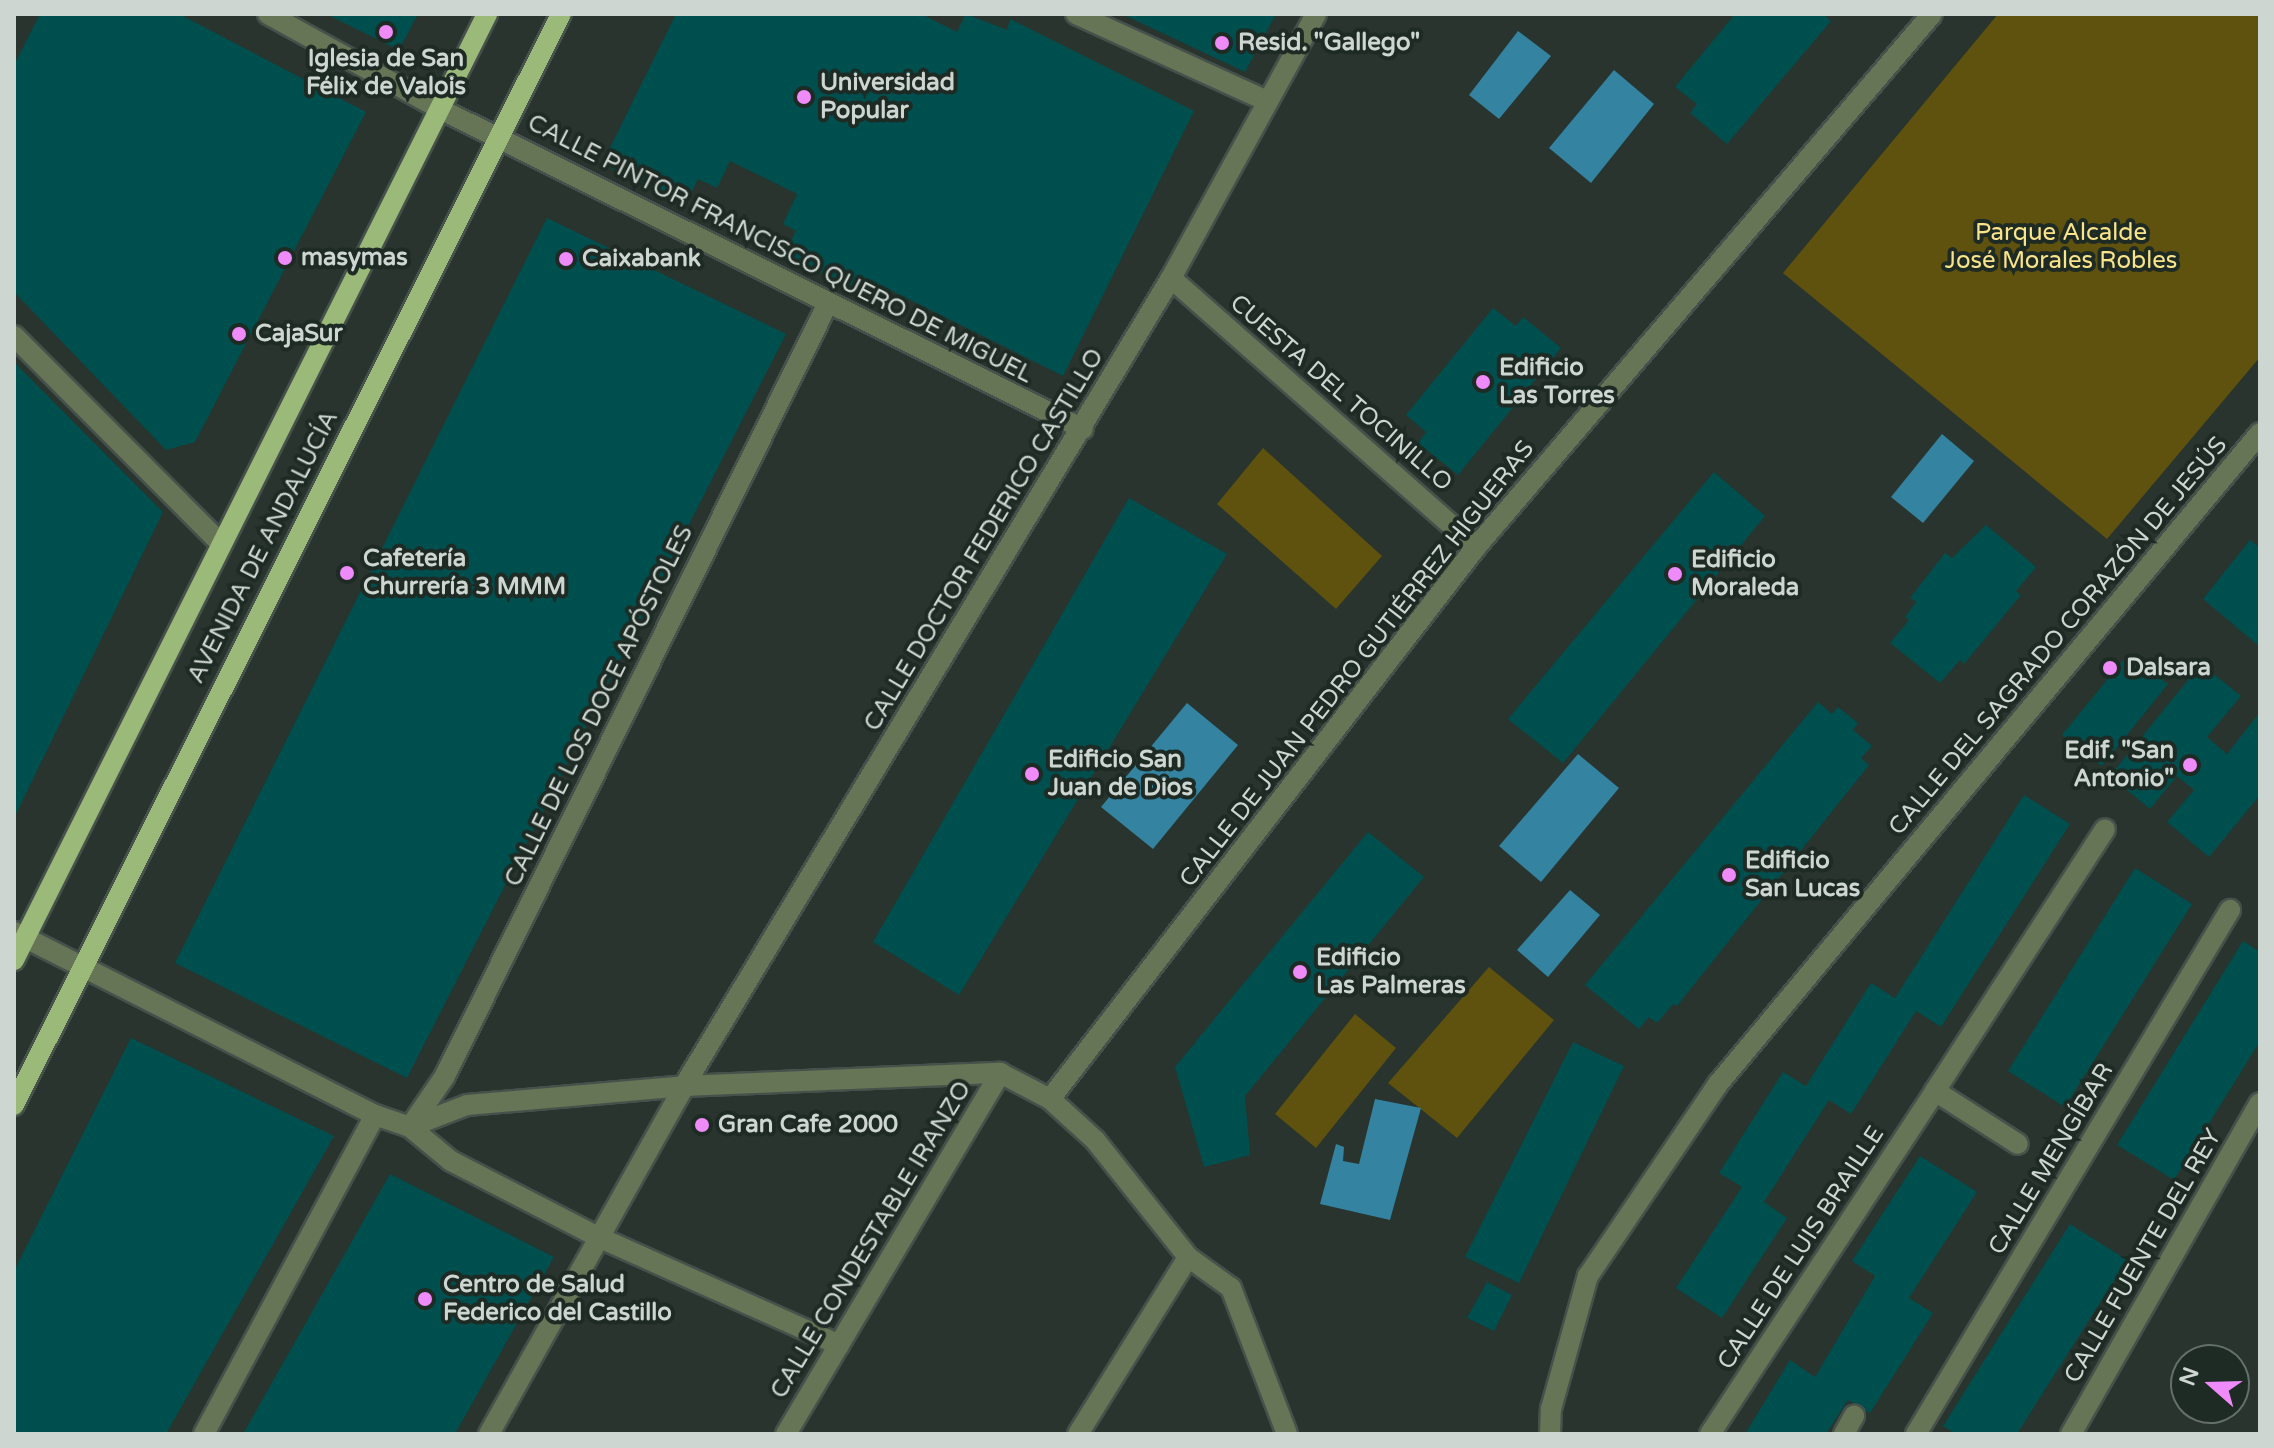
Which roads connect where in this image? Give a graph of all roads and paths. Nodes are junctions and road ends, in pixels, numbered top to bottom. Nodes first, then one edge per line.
1 (268, 14) edge
2 (487, 14) edge
3 (561, 14) edge
4 (1076, 14) edge
5 (1316, 14) edge
6 (1932, 14) edge
7 (1265, 100) junction
8 (440, 109) junction
9 (498, 137) junction
10 (1171, 278) junction
11 (827, 305) junction
12 (14, 336) edge
13 (1083, 429) junction
14 (2260, 433) edge
15 (220, 543) junction
16 (1476, 547) junction
17 (2105, 829) dead end
18 (2230, 910) dead end
19 (19, 936) edge
20 (14, 960) edge
21 (81, 970) junction
22 (1000, 1073) junction
23 (684, 1086) junction
24 (1935, 1091) junction
25 (1050, 1099) junction
26 (2259, 1104) edge
27 (14, 1105) edge
28 (375, 1115) junction
29 (410, 1127) junction
30 (2018, 1144) dead end
31 (598, 1237) junction
32 (1188, 1257) junction
33 (839, 1345) junction
34 (204, 1434) edge
35 (489, 1434) edge
36 (786, 1434) edge
37 (1078, 1434) edge
38 (1287, 1434) edge
39 (1550, 1434) edge
40 (1710, 1434) edge
41 (1916, 1434) edge
42 (2071, 1434) edge

1 - 8 street, CALLE PINTOR FRANCISCO QUERO DE MIGUEL
2 - 8 main road, AVENIDA DE ANDALUCÍA
3 - 9 main road, AVENIDA DE ANDALUCÍA
4 - 7 street
5 - 7 street, CALLE DOCTOR FEDERICO CASTILLO
6 - 16 street, CALLE DE JUAN PEDRO GUTIÉRREZ HIGUERAS
7 - 10 street, CALLE DOCTOR FEDERICO CASTILLO
8 - 9 street, CALLE PINTOR FRANCISCO QUERO DE MIGUEL
8 - 15 main road, AVENIDA DE ANDALUCÍA
9 - 11 street, CALLE PINTOR FRANCISCO QUERO DE MIGUEL
9 - 21 main road, AVENIDA DE ANDALUCÍA
10 - 13 street, CALLE DOCTOR FEDERICO CASTILLO
10 - 16 street, CUESTA DEL TOCINILLO
11 - 13 street, CALLE PINTOR FRANCISCO QUERO DE MIGUEL
11 - 29 street, CALLE DE LOS DOCE APÓSTOLES
12 - 15 street
13 - 23 street, CALLE DOCTOR FEDERICO CASTILLO
14 - 39 street, CALLE DEL SAGRADO CORAZÓN DE JESÚS
15 - 19 main road, AVENIDA DE ANDALUCÍA
16 - 25 street, CALLE DE JUAN PEDRO GUTIÉRREZ HIGUERAS
17 - 24 street, CALLE DE LUIS BRAILLE
18 - 41 street, CALLE MENGÍBAR
19 - 20 main road, AVENIDA DE ANDALUCÍA
19 - 21 street
21 - 27 main road, AVENIDA DE ANDALUCÍA
21 - 28 street
22 - 23 street
22 - 25 street
22 - 33 street, CALLE CONDESTABLE IRANZO
23 - 29 street
23 - 31 street, CALLE DOCTOR FEDERICO CASTILLO
24 - 30 street
24 - 40 street, CALLE DE LUIS BRAILLE
25 - 32 street
26 - 42 street, CALLE FUENTE DEL REY
28 - 29 street
28 - 34 street
29 - 31 street
31 - 33 street
31 - 35 street, CALLE DOCTOR FEDERICO CASTILLO
32 - 37 street
32 - 38 street
33 - 36 street, CALLE CONDESTABLE IRANZO

